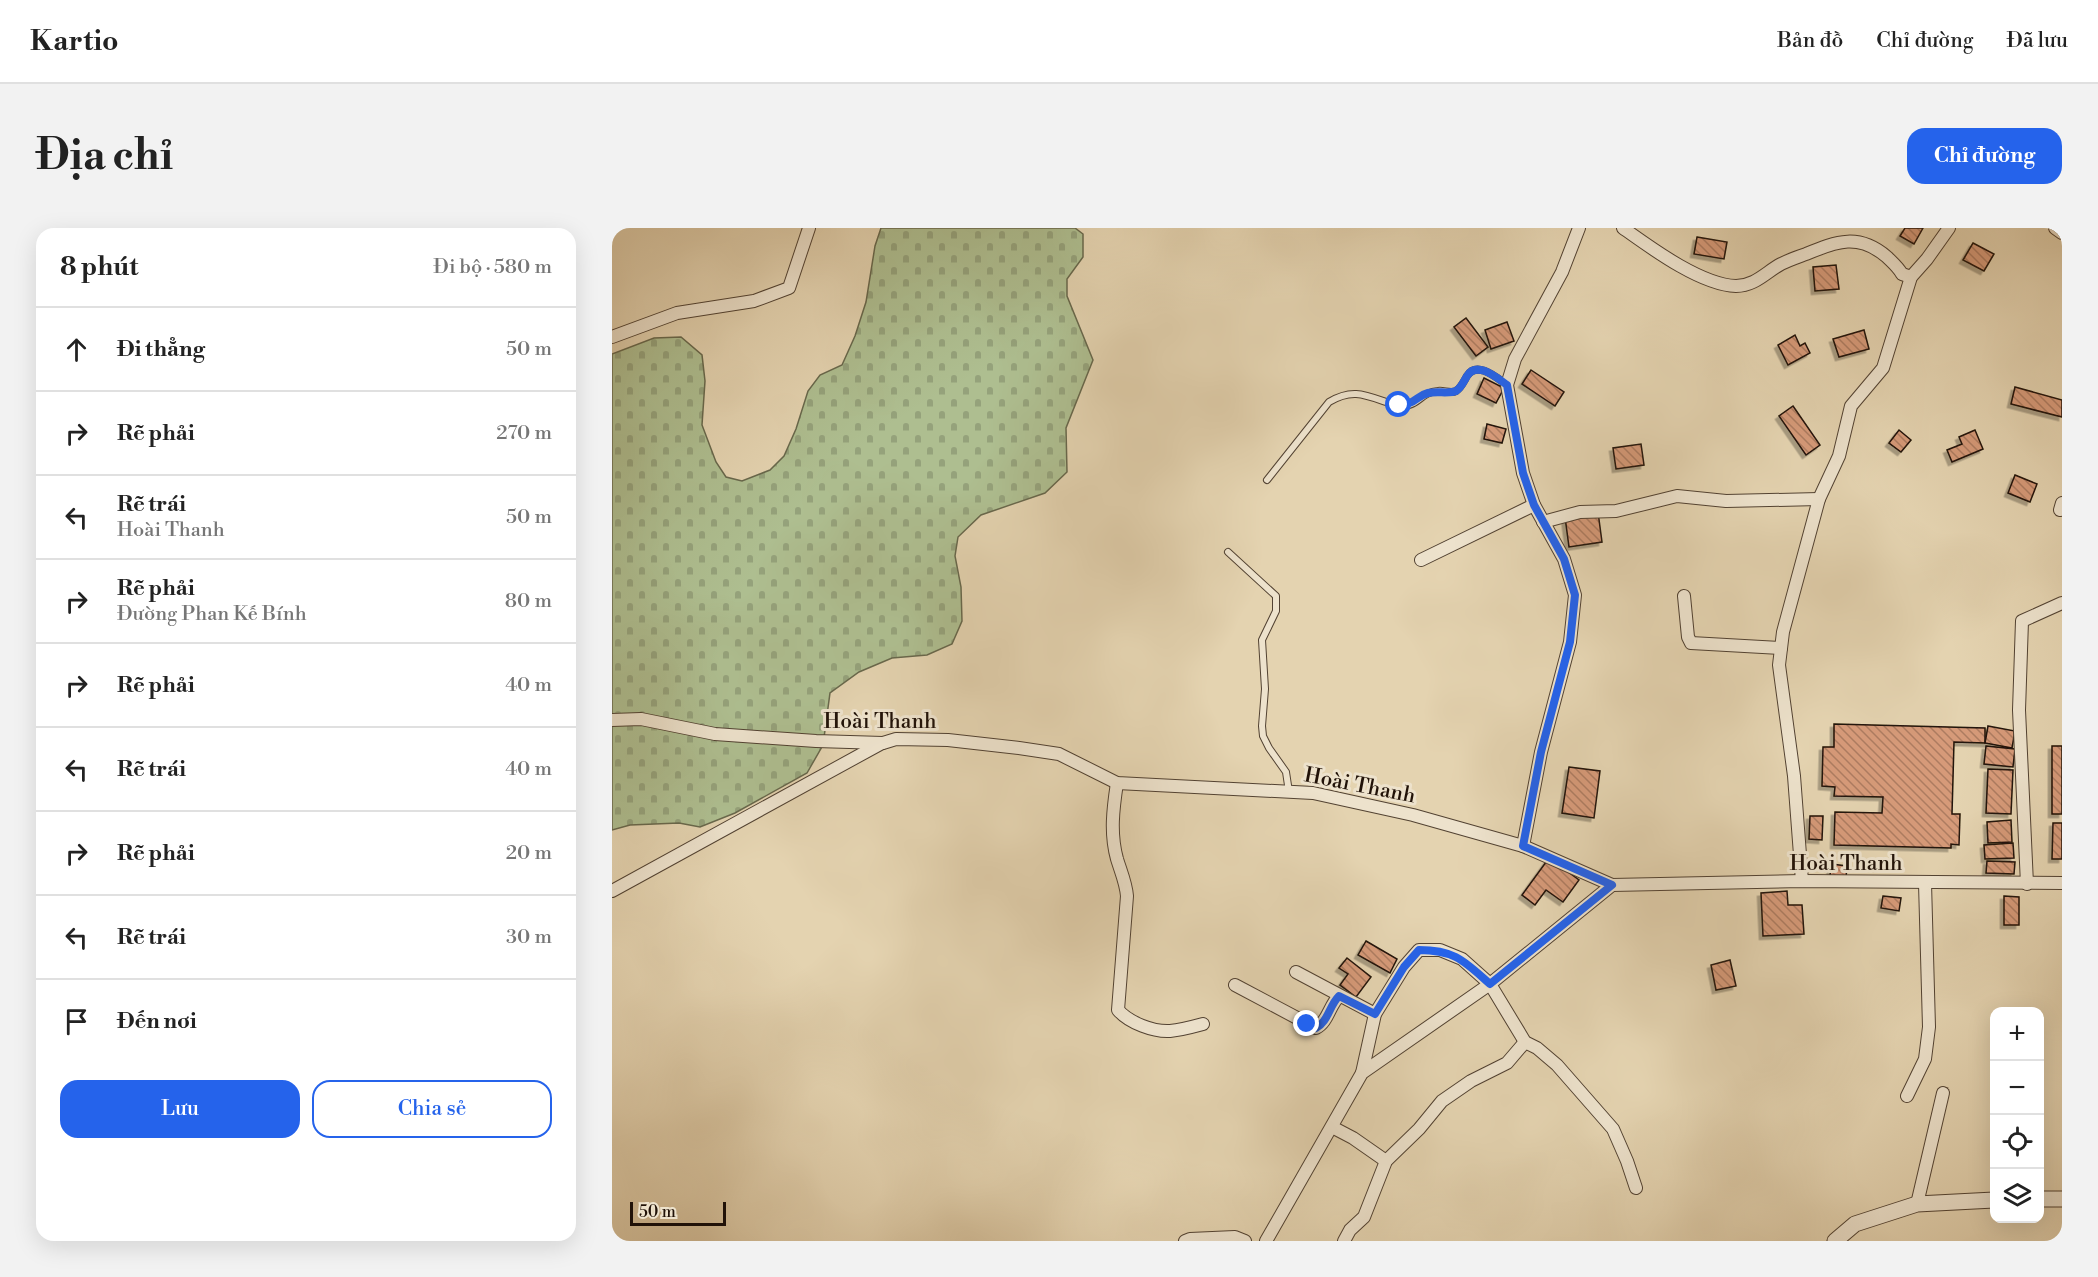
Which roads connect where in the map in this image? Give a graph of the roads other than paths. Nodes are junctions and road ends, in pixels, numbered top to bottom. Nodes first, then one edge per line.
1 (809, 228) edge
2 (1579, 228) edge
3 (1623, 228) edge
4 (1949, 228) edge
5 (2055, 228) edge
6 (2062, 233) edge
7 (1911, 277) junction
8 (612, 337) edge
9 (1507, 385) junction
10 (1267, 480) dead end
11 (1819, 499) junction
12 (1534, 505) junction
13 (1544, 522) junction
14 (1228, 552) dead end
15 (1421, 560) dead end
16 (1684, 596) dead end
17 (2062, 603) edge
18 (1781, 648) junction
19 (612, 720) edge
20 (884, 742) junction
21 (1117, 783) junction
22 (1289, 792) junction
23 (1523, 846) junction
24 (1802, 881) junction
25 (1925, 883) junction
26 (2062, 883) edge
27 (2027, 884) junction
28 (1612, 885) junction
29 (612, 891) edge
30 (1296, 972) dead end
31 (1490, 984) junction
32 (1235, 985) dead end
33 (1339, 996) junction
34 (1375, 1014) junction
35 (1203, 1024) dead end
36 (1525, 1042) junction
37 (1362, 1073) junction
38 (1943, 1093) dead end
39 (1908, 1096) dead end
40 (1332, 1126) junction
41 (1386, 1161) junction
42 (1636, 1188) dead end
43 (2044, 1198) edge
44 (2062, 1199) edge
45 (1990, 1200) edge
46 (1917, 1204) junction
47 (1185, 1241) edge
48 (1245, 1241) edge
49 (1266, 1241) edge
50 (1344, 1241) edge
51 (1835, 1241) edge

1 - 8 street
2 - 9 street
3 - 7 street
4 - 7 street
5 - 6 street
7 - 11 street
9 - 10 lane
9 - 12 street
11 - 13 street
11 - 18 street
12 - 13 street
12 - 15 street
13 - 23 street
14 - 22 lane
16 - 18 street
17 - 27 street
18 - 24 street
19 - 20 street, Hoài Thanh
20 - 21 street, Hoài Thanh
20 - 29 street
21 - 22 street, Hoài Thanh
21 - 35 street
22 - 23 street, Hoài Thanh
23 - 28 street, Hoài Thanh
24 - 25 street, Hoài Thanh
24 - 28 street, Hoài Thanh
25 - 27 street, Hoài Thanh
25 - 39 street
26 - 27 street, Hoài Thanh
28 - 31 street
30 - 33 street
31 - 34 street
31 - 36 street
31 - 37 street
32 - 33 street
33 - 34 street
34 - 37 street
36 - 41 street
36 - 42 street
37 - 40 street
38 - 46 street
40 - 41 street
40 - 49 street
41 - 50 street
43 - 44 street
45 - 46 street
46 - 51 street
47 - 48 street

